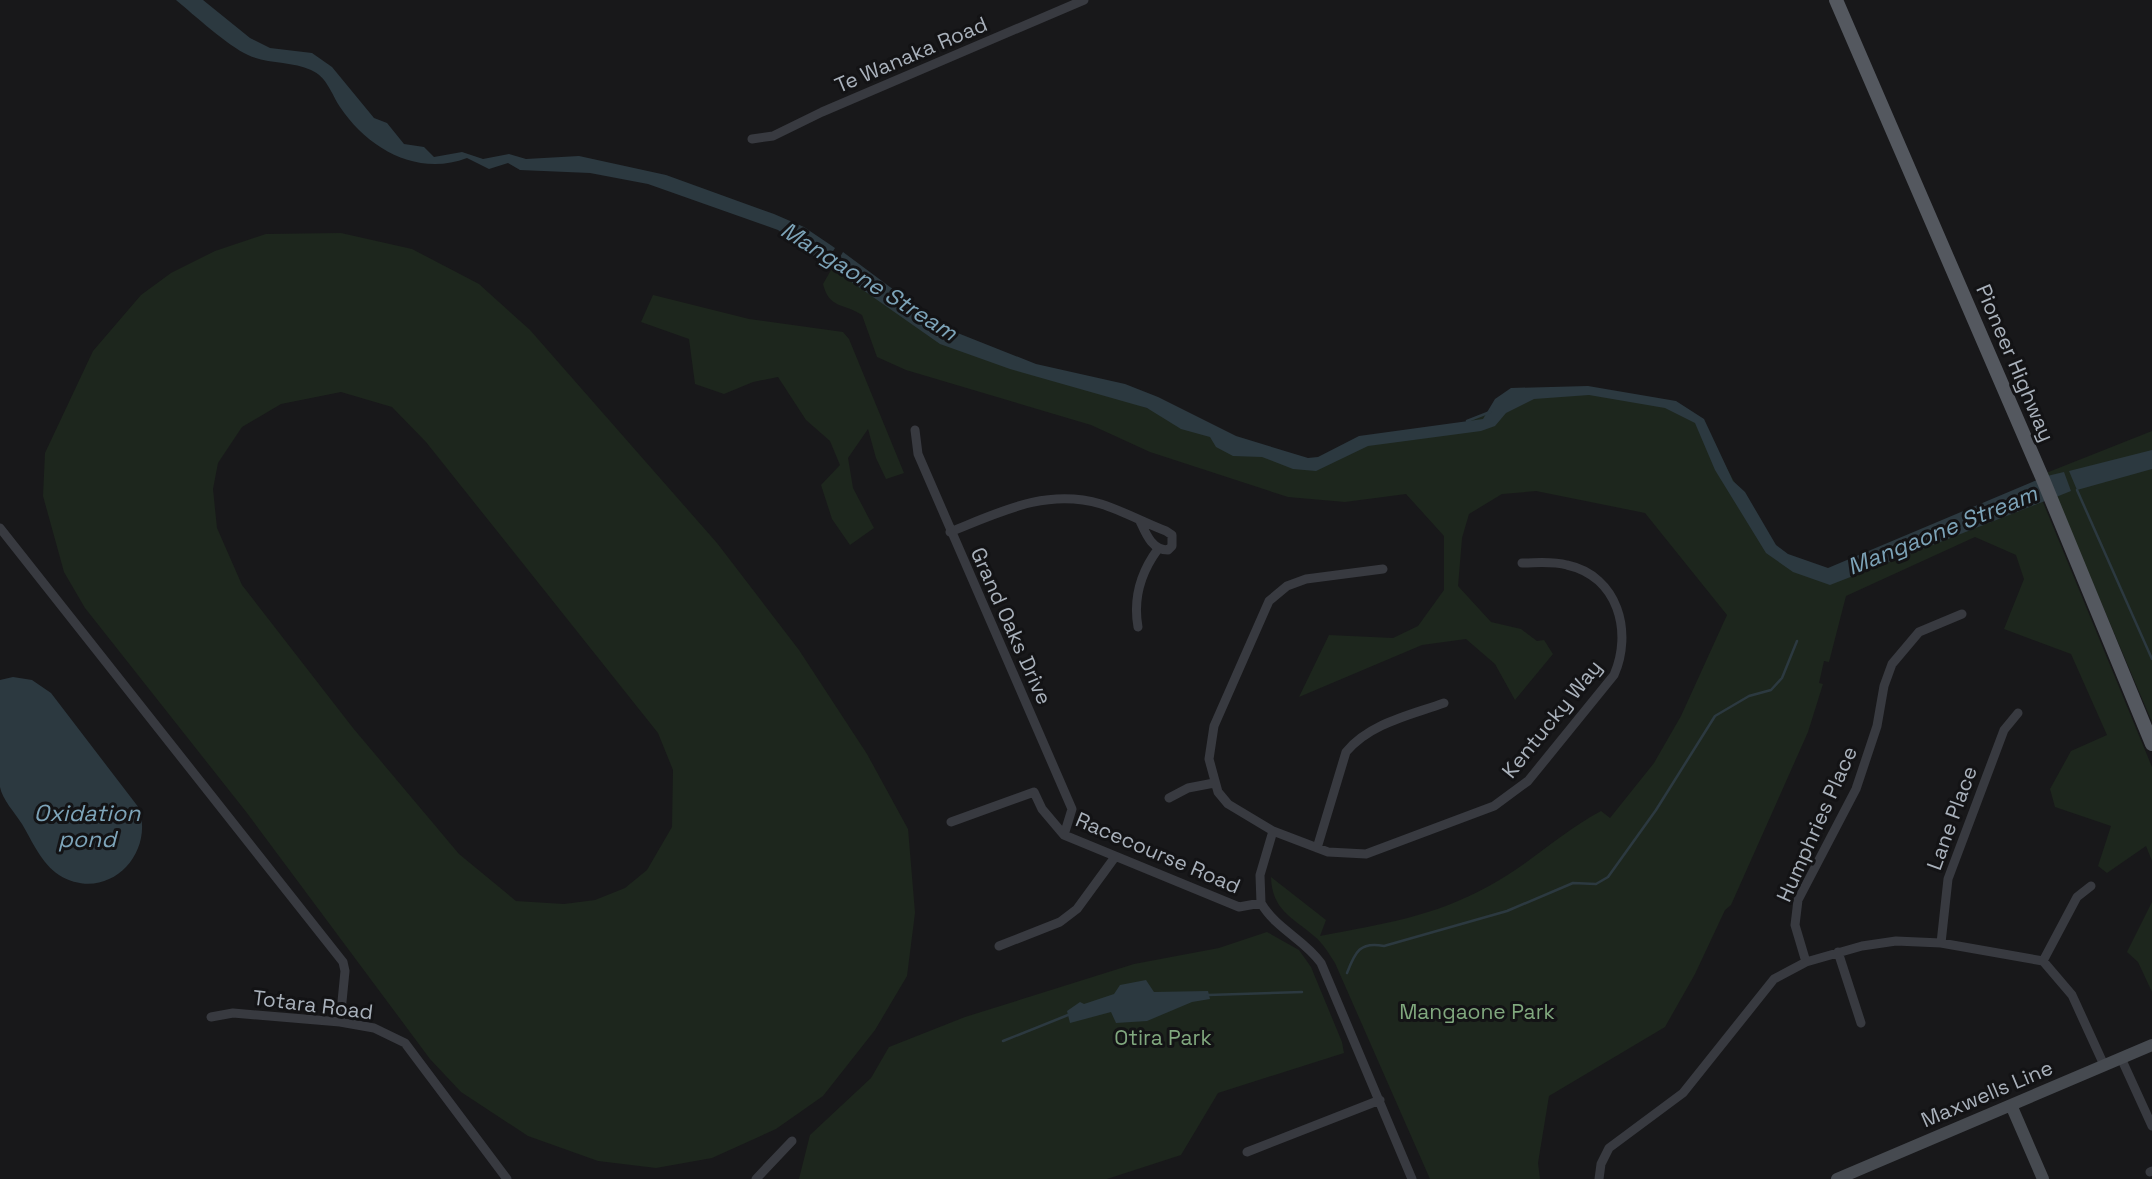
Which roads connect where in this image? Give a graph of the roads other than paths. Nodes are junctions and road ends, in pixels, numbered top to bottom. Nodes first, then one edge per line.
1 (1084, 0) edge
2 (1836, 0) edge
3 (752, 139) dead end
4 (915, 430) dead end
5 (1140, 521) junction
6 (0, 528) edge
7 (950, 532) junction
8 (1158, 549) junction
9 (1522, 563) dead end
10 (1383, 569) dead end
11 (1962, 614) dead end
12 (1138, 627) dead end
13 (1444, 703) dead end
14 (2018, 713) dead end
15 (2152, 744) edge
16 (1214, 783) junction
17 (1169, 798) dead end
18 (951, 822) dead end
19 (1273, 831) junction
20 (1064, 835) junction
21 (1317, 848) junction
22 (1115, 857) junction
23 (2091, 886) dead end
24 (1261, 903) junction
25 (1941, 943) junction
26 (999, 946) dead end
27 (1839, 952) junction
28 (2043, 961) junction
29 (1806, 962) junction
30 (211, 1017) dead end
31 (340, 1022) junction
32 (1861, 1023) dead end
33 (2152, 1045) edge
34 (2121, 1058) junction
35 (2104, 1065) junction
36 (1380, 1100) junction
37 (2011, 1105) junction
38 (2152, 1126) edge
39 (792, 1141) dead end
40 (1248, 1152) dead end
41 (507, 1179) edge
42 (756, 1179) edge
43 (1412, 1179) edge
44 (1599, 1179) edge
45 (1837, 1179) edge
46 (2043, 1179) edge

1 - 3 street, Te Wanaka Road
2 - 15 main road, Pioneer Highway
4 - 7 street, Grand Oaks Drive
5 - 7 street
5 - 8 street
5 - 8 street
6 - 31 street
7 - 20 street, Grand Oaks Drive
8 - 12 street
9 - 21 street, Kentucky Way
10 - 16 street
11 - 29 street, Humphries Place
13 - 21 street
14 - 25 street, Lane Place
16 - 17 street
16 - 19 street, Kentucky Way
18 - 20 street, Racecourse Road
19 - 21 street, Kentucky Way
19 - 24 street
20 - 22 street, Racecourse Road
22 - 24 street, Racecourse Road
22 - 26 street
23 - 28 street
24 - 36 street, Racecourse Road
25 - 27 street
25 - 28 street
27 - 29 street
27 - 32 street
28 - 35 street
29 - 44 street
30 - 31 street, Totara Road
31 - 41 street, Totara Road
33 - 34 main road, Maxwells Line
34 - 35 main road, Maxwells Line
34 - 38 street
35 - 37 main road, Maxwells Line
36 - 40 street
36 - 43 street, Racecourse Road
37 - 45 main road, Maxwells Line
37 - 46 main road
39 - 42 street

